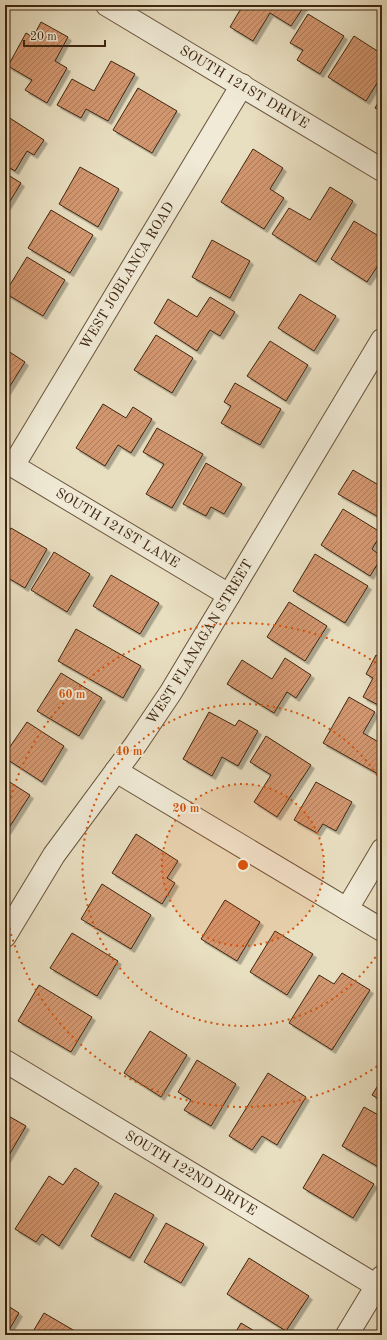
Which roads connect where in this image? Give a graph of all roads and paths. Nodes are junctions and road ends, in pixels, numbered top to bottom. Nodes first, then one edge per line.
1 (107, 5) edge
2 (242, 85) junction
3 (382, 170) edge
4 (382, 340) edge
5 (9, 464) edge
6 (229, 595) junction
7 (116, 771) junction
8 (382, 850) edge
9 (347, 909) junction
10 (382, 930) edge
11 (5, 936) edge
12 (5, 1061) edge
13 (380, 1282) edge
14 (347, 1335) edge

1 - 2 street, SOUTH 121ST DRIVE
2 - 3 street, SOUTH 121ST DRIVE
2 - 5 street, WEST JOBLANCA ROAD
4 - 6 street, WEST FLANAGAN STREET
5 - 6 street, SOUTH 121ST LANE
6 - 7 street, WEST FLANAGAN STREET
7 - 9 street
7 - 11 street, WEST FLANAGAN STREET
8 - 9 street
9 - 10 street
12 - 13 street, SOUTH 122ND DRIVE
13 - 14 street

